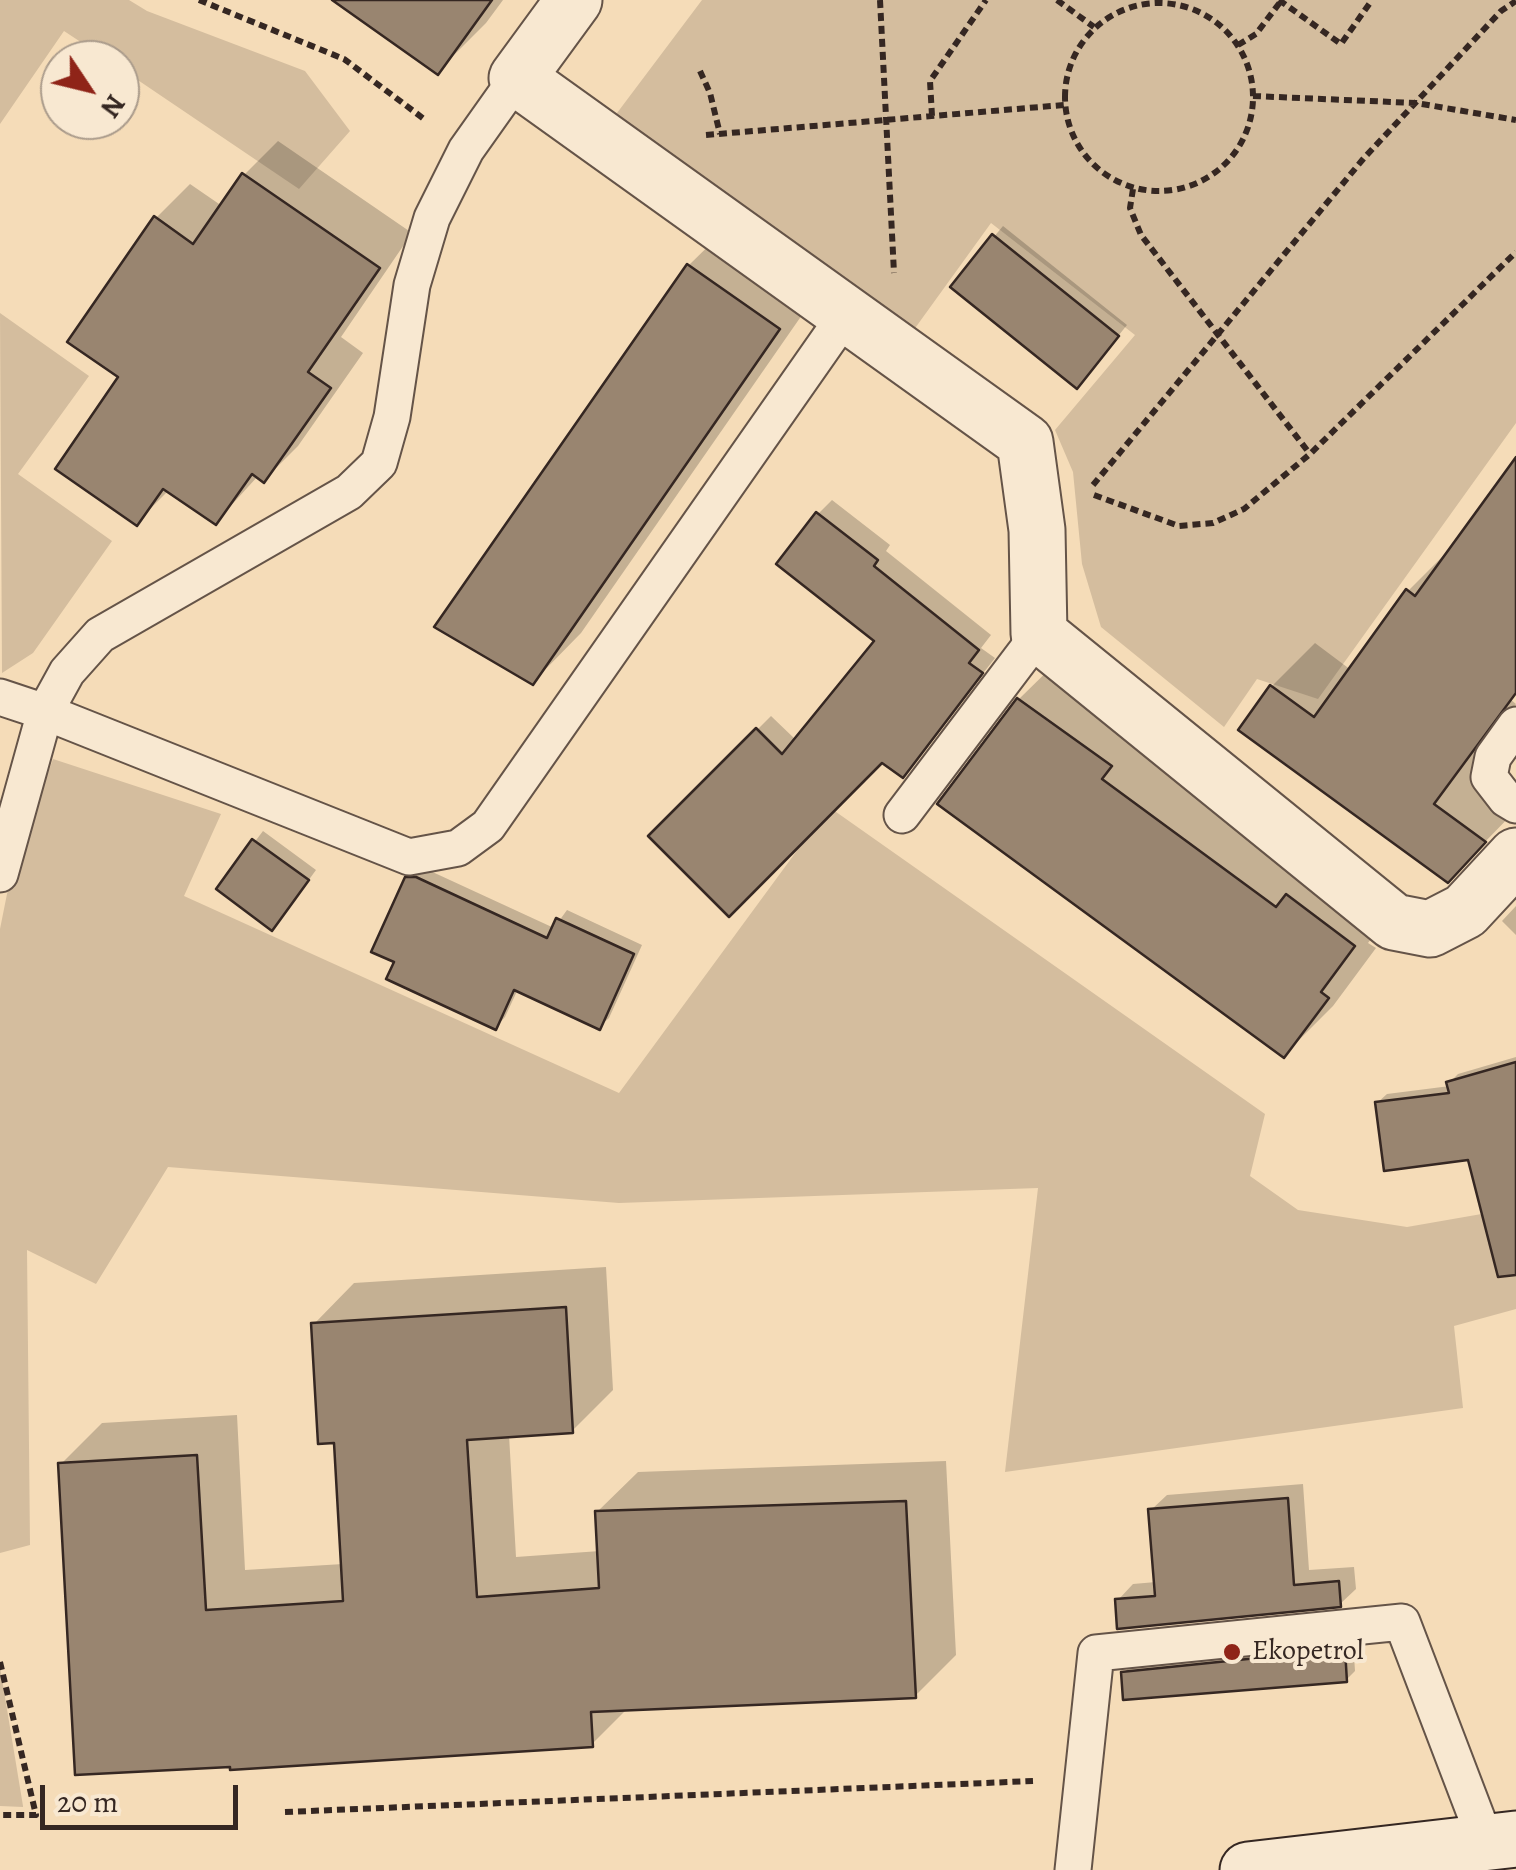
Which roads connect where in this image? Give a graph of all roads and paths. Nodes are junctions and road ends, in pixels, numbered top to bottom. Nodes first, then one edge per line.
1 (199, 0) edge
2 (574, 0) edge
3 (880, 0) edge
4 (986, 0) edge
5 (1056, 0) edge
6 (1372, 0) edge
7 (1280, 1) edge
8 (1516, 1) edge
9 (1094, 27) junction
10 (1238, 45) junction
11 (700, 71) dead end
12 (517, 78) junction
13 (1252, 96) junction
14 (1416, 102) junction
15 (1064, 105) junction
16 (932, 116) junction
17 (886, 120) junction
18 (1516, 120) edge
19 (720, 134) junction
20 (702, 136) dead end
21 (466, 150) junction
22 (1133, 189) junction
23 (1516, 252) edge
24 (847, 313) junction
25 (1218, 334) junction
26 (898, 349) junction
27 (1310, 454) junction
28 (1039, 634) junction
29 (0, 697) edge
30 (45, 712) junction
31 (1516, 725) edge
32 (1516, 805) edge
33 (902, 815) dead end
34 (1516, 856) edge
35 (0, 874) edge
36 (0, 1662) edge
37 (1082, 1779) junction
38 (286, 1812) dead end
39 (0, 1814) edge
40 (1501, 1841) edge
41 (1073, 1870) edge
42 (1248, 1870) edge

1 - 21 path
2 - 12 street
3 - 17 path
4 - 16 path
5 - 9 path
6 - 7 path
7 - 10 path
8 - 14 path
9 - 10 path
9 - 15 path
10 - 13 path
11 - 19 path
12 - 21 lane
12 - 24 street
13 - 14 path
13 - 22 path
14 - 18 path
14 - 25 path
15 - 16 path
15 - 22 path
16 - 17 path
17 - 19 path
17 - 26 path
19 - 20 path
21 - 30 lane
22 - 25 path
23 - 27 path
24 - 26 street
24 - 30 lane
25 - 27 path
25 - 27 path
26 - 28 street
28 - 33 lane
28 - 34 street
29 - 30 lane
30 - 35 lane
31 - 32 lane
36 - 39 path
37 - 38 path
37 - 40 lane
37 - 41 lane
40 - 42 street

